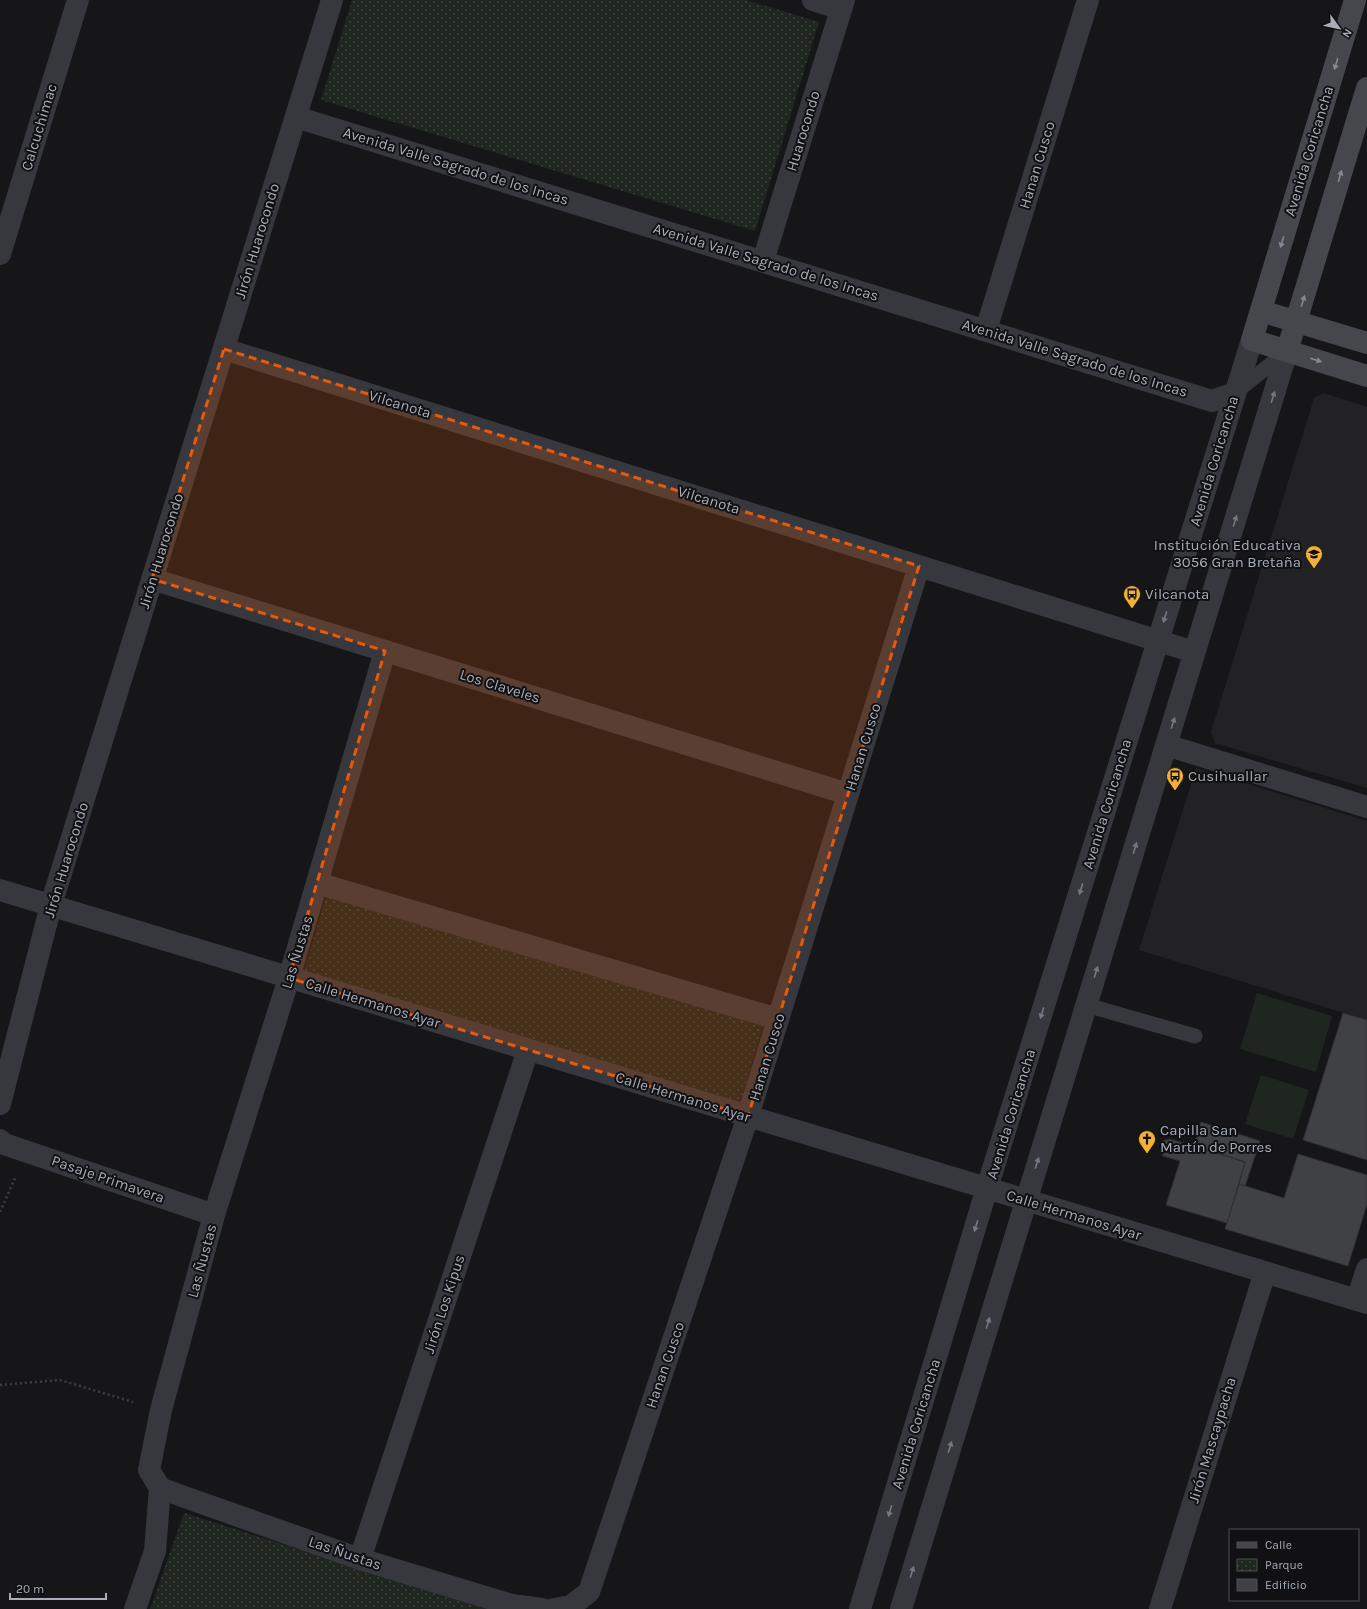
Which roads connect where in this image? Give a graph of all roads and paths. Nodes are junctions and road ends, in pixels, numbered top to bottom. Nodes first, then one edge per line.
1 (78, 0) edge
2 (332, 0) edge
3 (813, 0) edge
4 (1088, 0) edge
5 (1355, 0) edge
6 (842, 4) edge
7 (1367, 88) edge
8 (296, 117) junction
9 (0, 254) edge
10 (763, 261) junction
11 (1261, 311) junction
12 (1297, 321) junction
13 (986, 330) junction
14 (1252, 340) junction
15 (1367, 343) edge
16 (224, 349) junction
17 (1287, 351) junction
18 (1367, 376) edge
19 (1235, 393) junction
20 (919, 566) junction
21 (152, 579) junction
22 (1158, 641) junction
23 (386, 651) junction
24 (1194, 652) junction
25 (1166, 745) junction
26 (848, 794) junction
27 (1367, 807) edge
28 (317, 883) junction
29 (0, 890) edge
30 (51, 905) junction
31 (289, 978) junction
32 (1086, 1005) junction
33 (778, 1020) junction
34 (1195, 1036) dead end
35 (528, 1050) junction
36 (0, 1104) edge
37 (748, 1116) junction
38 (1, 1141) edge
39 (27, 1152) junction
40 (987, 1188) junction
41 (1026, 1200) junction
42 (0, 1212) edge
43 (214, 1215) junction
44 (1367, 1269) edge
45 (1265, 1272) junction
46 (1362, 1302) edge
47 (0, 1385) edge
48 (161, 1410) junction
49 (160, 1488) junction
50 (360, 1559) junction
51 (511, 1607) edge
52 (563, 1607) edge
53 (135, 1609) edge
54 (542, 1609) edge
55 (860, 1609) edge
56 (901, 1609) edge
57 (1160, 1609) edge

1 - 9 street, Calcuchimac
2 - 8 street, Jirón Huarocondo
3 - 6 street
4 - 13 street, Hanan Cusco
5 -> 11 street, Avenida Coricancha
6 - 10 street, Huarocondo
12 -> 7 street
8 - 10 street, Avenida Valle Sagrado de los Incas
8 - 16 street, Jirón Huarocondo
10 - 13 street, Avenida Valle Sagrado de los Incas
11 - 12 street
11 - 14 street, Avenida Coricancha
12 - 15 street
12 - 17 street
13 - 19 street, Avenida Valle Sagrado de los Incas
14 - 17 street
14 - 19 street, Avenida Coricancha
16 - 20 street, Vilcanota
16 - 21 street, Jirón Huarocondo
17 -> 18 street
17 - 19 lane
24 -> 17 street
19 -> 22 street, Avenida Coricancha
20 - 22 street, Vilcanota
20 - 26 street, Hanan Cusco
21 - 23 street, Los Claveles
21 - 30 street, Jirón Huarocondo
22 - 24 street, Vilcanota
22 -> 40 street, Avenida Coricancha
23 - 26 street, Los Claveles
23 - 28 street, Las Ñustas
25 -> 24 street
25 - 27 street
32 -> 25 street
26 - 33 street, Hanan Cusco
28 - 31 street, Las Ñustas
28 - 33 street
29 - 30 street, Calle Hermanos Ayar
30 - 31 street, Calle Hermanos Ayar
30 - 36 street, Jirón Huarocondo
31 - 35 street, Calle Hermanos Ayar
31 - 43 street, Las Ñustas
32 - 34 lane
41 -> 32 street
33 - 37 street, Hanan Cusco
35 - 37 street, Calle Hermanos Ayar
35 - 50 street, Jirón Los Kipus
37 - 40 street, Calle Hermanos Ayar
37 - 52 street, Hanan Cusco
38 - 39 street, Pasaje Primavera
39 - 42 path
39 - 43 street, Pasaje Primavera
40 - 41 street, Calle Hermanos Ayar
40 -> 55 street, Avenida Coricancha
41 - 45 street, Calle Hermanos Ayar
56 -> 41 street
43 - 48 street, Las Ñustas
44 - 46 street
45 - 46 street, Calle Hermanos Ayar
45 - 57 street, Jirón Mascaypacha
47 - 48 path
48 - 49 street, Las Ñustas
49 - 50 street, Las Ñustas
49 - 53 street
50 - 51 street, Las Ñustas
51 - 54 street, Las Ñustas

